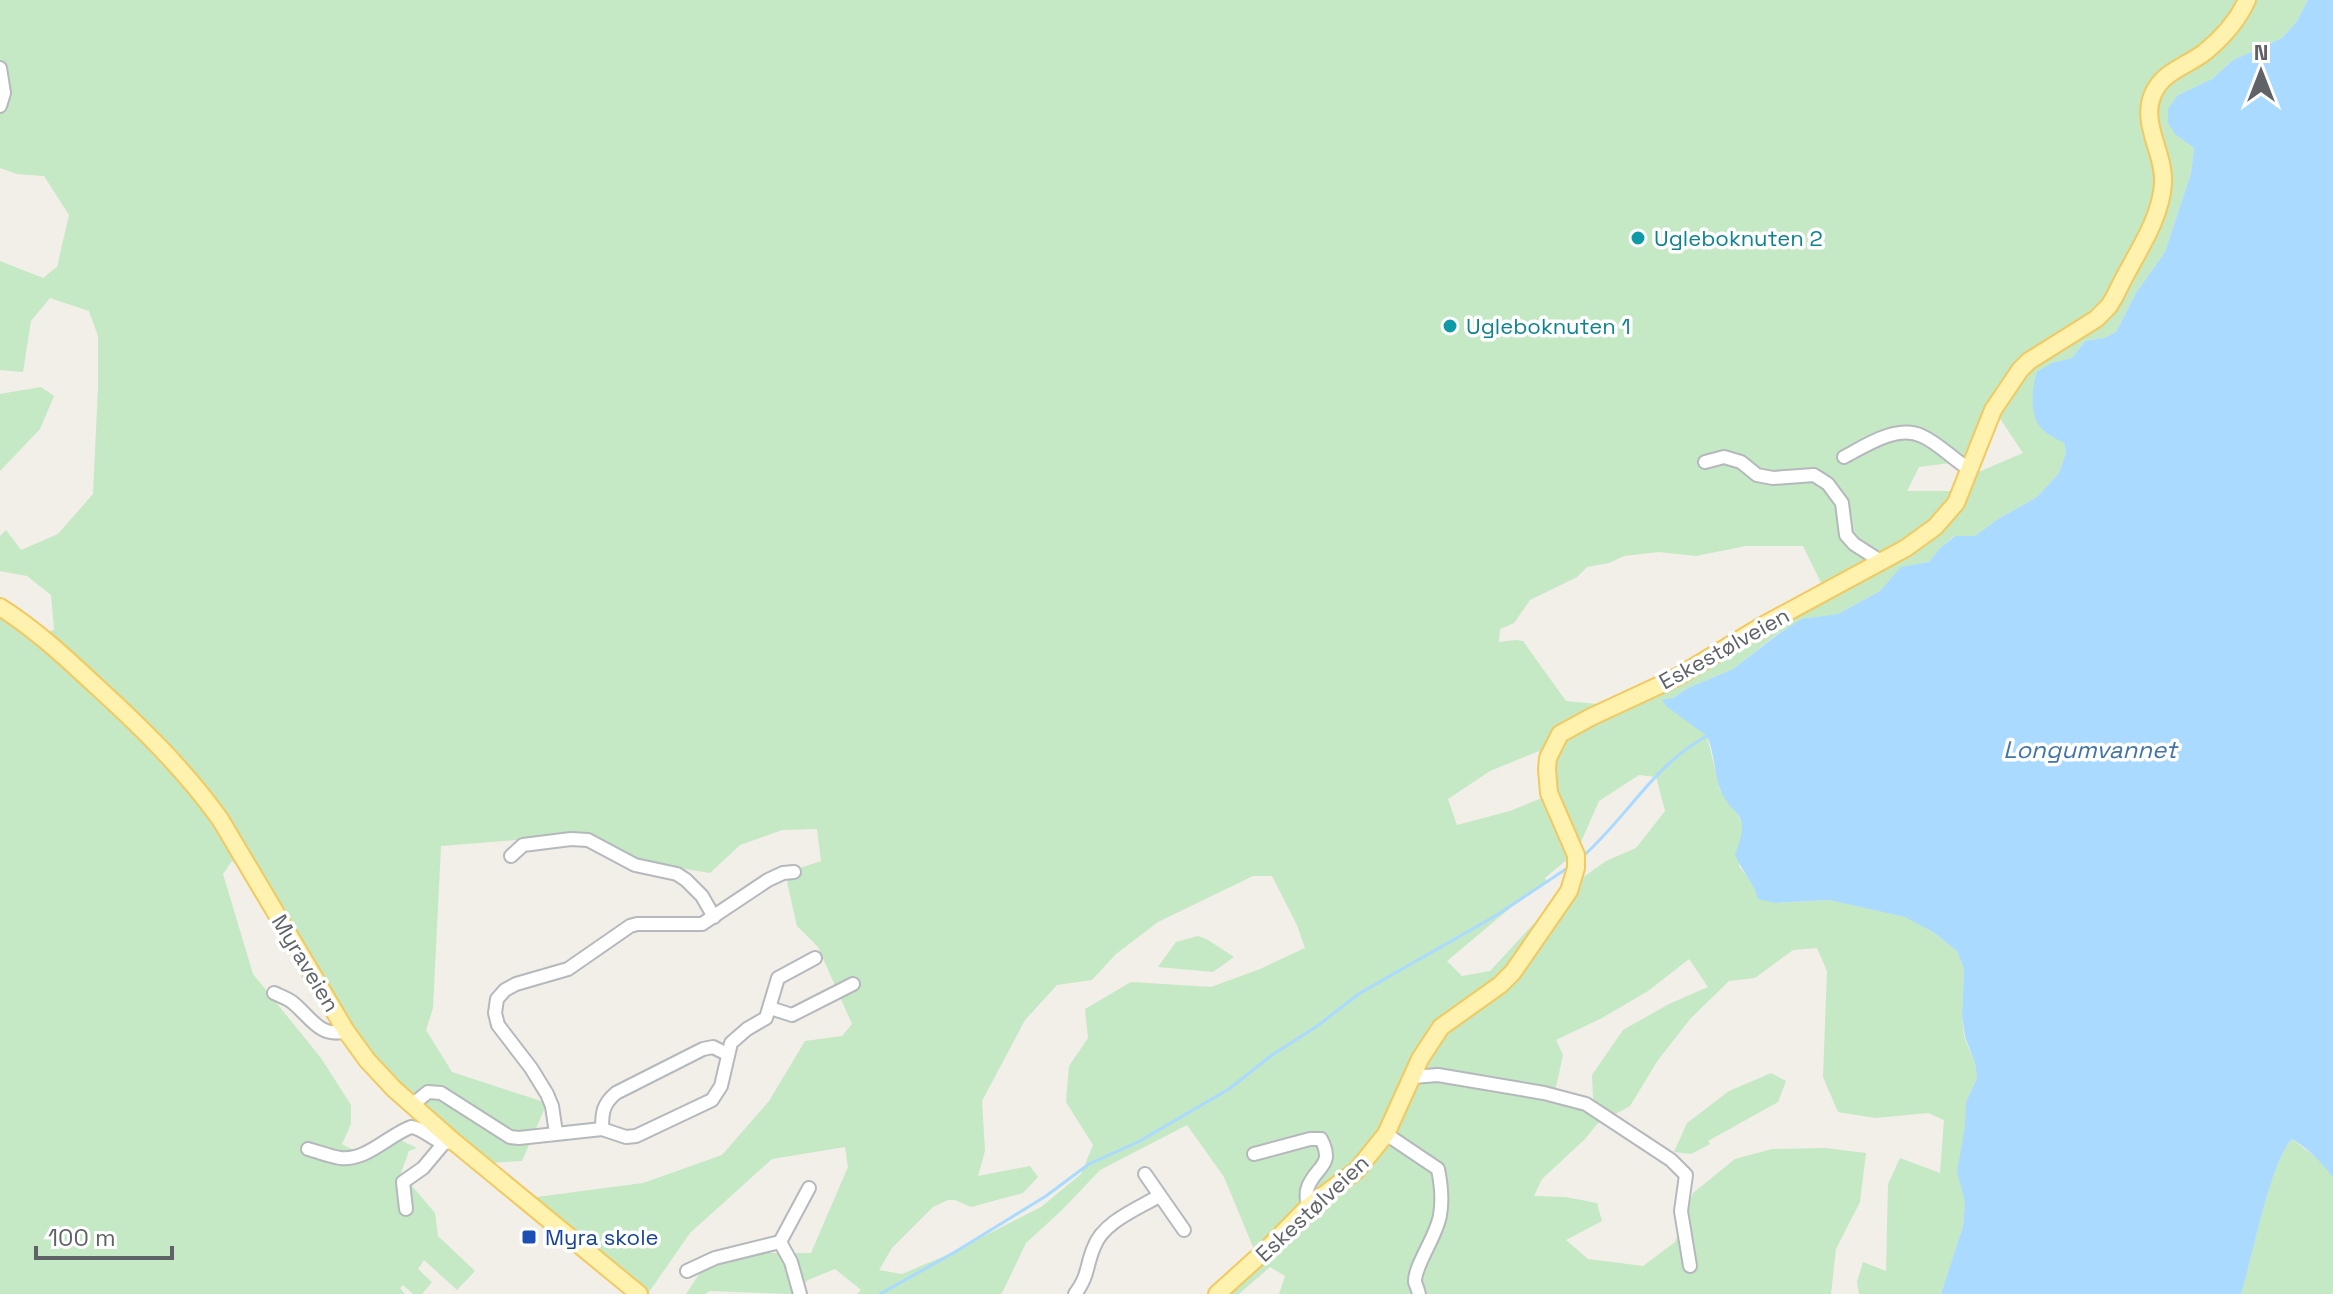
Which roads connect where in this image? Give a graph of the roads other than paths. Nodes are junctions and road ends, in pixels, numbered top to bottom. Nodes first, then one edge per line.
1 (2247, 0) edge
2 (0, 68) edge
3 (0, 106) edge
4 (1844, 457) dead end
5 (1705, 462) dead end
6 (1969, 469) junction
7 (1882, 562) junction
8 (0, 607) edge
9 (511, 856) dead end
10 (794, 872) dead end
11 (714, 917) junction
12 (815, 958) dead end
13 (853, 984) dead end
14 (274, 993) dead end
15 (770, 1008) junction
16 (346, 1031) junction
17 (727, 1054) junction
18 (1412, 1077) junction
19 (412, 1105) junction
20 (602, 1129) junction
21 (556, 1133) junction
22 (1386, 1134) junction
23 (449, 1142) junction
24 (308, 1149) dead end
25 (1254, 1154) dead end
26 (1145, 1174) dead end
27 (809, 1188) dead end
28 (1159, 1196) junction
29 (1308, 1207) junction
30 (406, 1209) dead end
31 (1184, 1230) dead end
32 (780, 1242) junction
33 (1690, 1266) dead end
34 (687, 1271) dead end
35 (639, 1294) edge
36 (800, 1294) edge
37 (1075, 1294) edge
38 (1217, 1294) edge
39 (1419, 1294) edge

1 - 6 main road, Eskestølveien
2 - 3 street
4 - 6 street
5 - 7 street
6 - 7 main road, Eskestølveien
7 - 18 main road, Eskestølveien
8 - 16 main road, Myraveien
9 - 11 street
10 - 11 street
11 - 21 street
12 - 15 street
13 - 15 street
14 - 16 street
15 - 17 street
16 - 19 main road, Myraveien
17 - 20 street
17 - 20 street
18 - 22 main road, Eskestølveien
18 - 33 street
19 - 21 street
19 - 23 main road, Myraveien
20 - 21 street
22 - 29 main road, Eskestølveien
22 - 39 street
23 - 24 street
23 - 30 street
23 - 35 main road, Myraveien
25 - 29 street
26 - 28 street
27 - 32 street
28 - 31 street
28 - 37 street
29 - 38 main road, Eskestølveien
32 - 34 street
32 - 36 street

